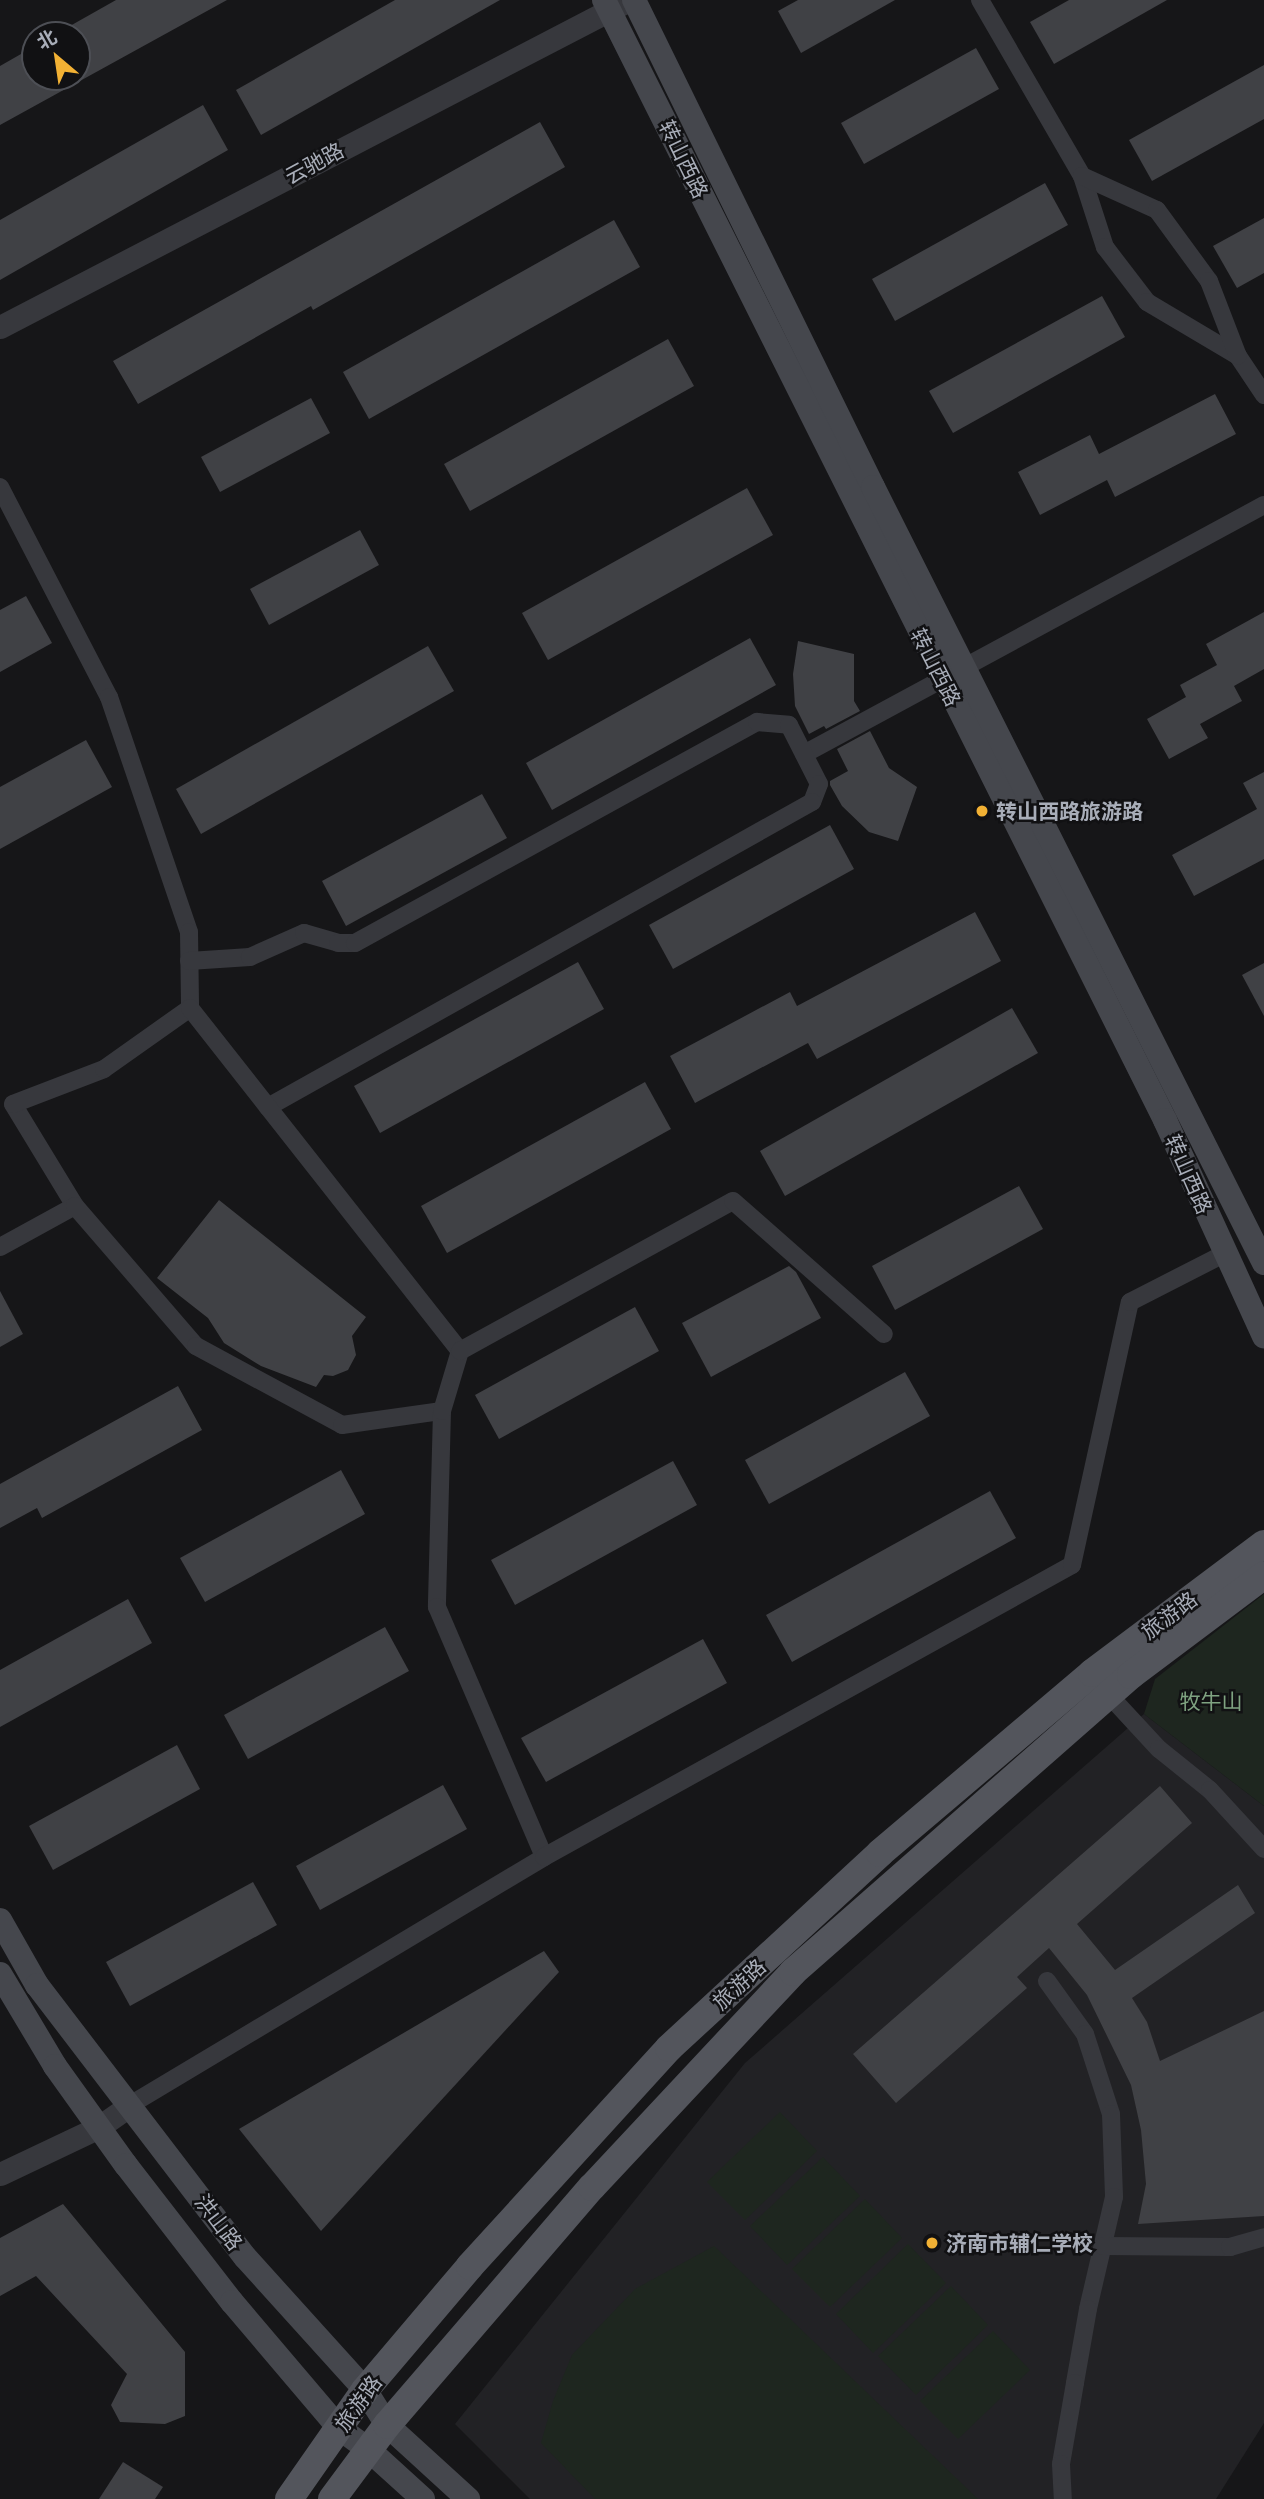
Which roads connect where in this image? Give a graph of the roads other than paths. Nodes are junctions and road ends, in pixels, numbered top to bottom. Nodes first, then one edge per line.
1 (980, 0) edge
2 (619, 2) edge
3 (1082, 176) junction
4 (0, 327) edge
5 (1238, 356) junction
6 (1264, 395) edge
7 (0, 487) edge
8 (1264, 505) edge
9 (965, 668) junction
10 (942, 680) junction
11 (804, 754) junction
12 (189, 961) junction
13 (190, 1008) junction
14 (268, 1107) junction
15 (75, 1206) junction
16 (0, 1247) edge
17 (1224, 1254) junction
18 (1264, 1263) edge
19 (884, 1334) dead end
20 (1264, 1336) edge
21 (460, 1351) junction
22 (442, 1410) junction
23 (1264, 1544) edge
24 (1264, 1575) edge
25 (1108, 1694) junction
26 (1264, 1849) edge
27 (544, 1857) junction
28 (0, 1920) edge
29 (0, 1974) edge
30 (1047, 1981) dead end
31 (130, 2105) junction
32 (99, 2127) junction
33 (0, 2174) edge
34 (1264, 2237) edge
35 (1103, 2246) junction
36 (365, 2390) junction
37 (387, 2425) junction
38 (339, 2427) junction
39 (369, 2450) junction
40 (289, 2499) edge
41 (332, 2499) edge
42 (423, 2499) edge
43 (468, 2499) edge
44 (1063, 2499) edge

1 - 3 street
2 - 4 street, 云驰路
2 - 9 main road, 转山西路
2 - 10 main road, 转山西路
3 - 5 street
3 - 5 street
5 - 6 street
7 - 12 street
8 - 9 street
9 - 10 street
9 - 18 main road, 转山西路
10 - 11 street
10 - 17 main road, 转山西路
11 - 12 street
11 - 14 street
12 - 13 street
13 - 14 street
13 - 15 street
14 - 21 street
15 - 16 street
15 - 22 street
17 - 20 main road, 转山西路
17 - 27 street
19 - 21 street
21 - 22 street
22 - 27 street
23 - 36 main road, 旅游路
24 - 25 main road, 旅游路
25 - 26 street
25 - 37 main road, 旅游路
27 - 31 street
28 - 31 main road, 洪山路
29 - 32 main road, 洪山路
30 - 35 street
31 - 32 street
31 - 36 main road, 洪山路
32 - 33 street
32 - 38 main road, 洪山路
34 - 35 street
35 - 44 street
36 - 37 main road, 洪山路
36 - 38 main road, 旅游路
37 - 39 main road, 旅游路
37 - 43 main road, 洪山路
38 - 39 main road, 洪山路
38 - 40 main road, 旅游路
39 - 41 main road, 旅游路
39 - 42 main road, 洪山路

